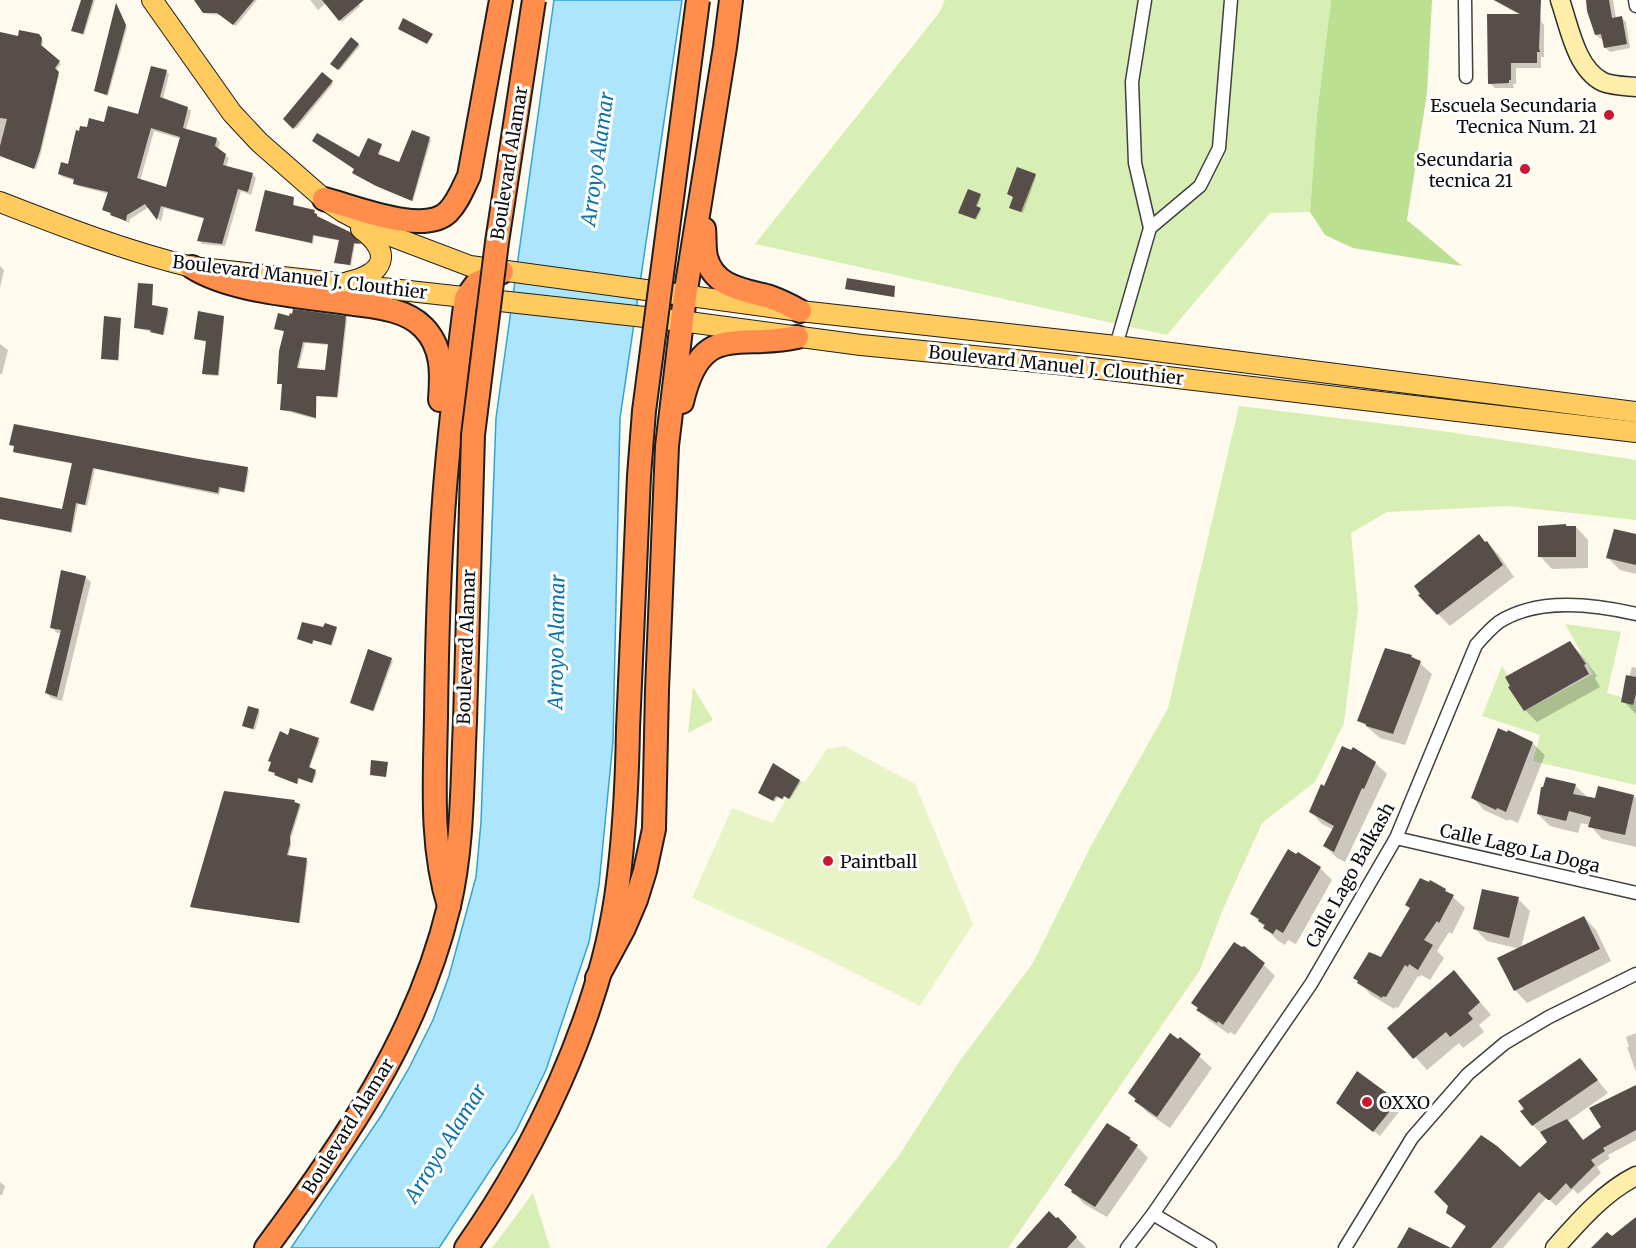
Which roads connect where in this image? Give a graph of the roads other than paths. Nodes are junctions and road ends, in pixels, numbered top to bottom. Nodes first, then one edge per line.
1 (152, 0) edge
2 (501, 0) edge
3 (534, 0) edge
4 (698, 0) edge
5 (731, 0) edge
6 (740, 0) edge
7 (1145, 0) edge
8 (1231, 0) edge
9 (1465, 0) edge
10 (1560, 0) edge
11 (1635, 0) edge
12 (1636, 6) edge
13 (725, 47) junction
14 (1466, 77) dead end
15 (1636, 87) edge
16 (324, 199) junction
17 (0, 202) edge
18 (698, 210) junction
19 (343, 212) junction
20 (1150, 228) junction
21 (192, 267) junction
22 (491, 270) junction
23 (343, 284) junction
24 (684, 296) junction
25 (471, 298) junction
26 (801, 311) junction
27 (681, 321) junction
28 (797, 337) junction
29 (1116, 346) junction
30 (1636, 412) edge
31 (1636, 432) edge
32 (667, 446) junction
33 (447, 465) junction
34 (1636, 614) edge
35 (1396, 838) junction
36 (1636, 893) edge
37 (449, 906) junction
38 (1636, 974) edge
39 (597, 978) junction
40 (1636, 1176) edge
41 (1153, 1214) junction
42 (266, 1248) edge
43 (466, 1248) edge
44 (1127, 1248) edge
45 (1210, 1248) edge
46 (1345, 1248) edge
47 (1555, 1248) edge

1 - 16 main road, Boulevard Manuel J. Clouthier
2 - 16 highway
3 - 37 highway, Boulevard Alamar, bridge
4 - 39 highway, bridge
5 - 13 highway
6 - 13 highway
7 - 20 street
8 - 20 street
9 - 14 street
10 - 15 street
11 - 12 street
13 - 18 highway
16 - 19 main road, Boulevard Manuel J. Clouthier
17 - 21 main road, Boulevard Manuel J. Clouthier
18 - 24 highway
18 - 26 highway
19 - 22 main road, Boulevard Manuel J. Clouthier
19 - 23 main road
20 - 29 street
21 - 23 main road, Boulevard Manuel J. Clouthier
21 - 33 highway
22 - 24 main road, Boulevard Manuel J. Clouthier
22 - 25 highway
23 - 25 main road, Boulevard Manuel J. Clouthier
24 - 26 main road, Boulevard Manuel J. Clouthier
24 - 27 highway
25 - 27 main road, Boulevard Manuel J. Clouthier
25 - 33 highway
26 - 29 main road, Boulevard Manuel J. Clouthier
27 - 28 main road, Boulevard Manuel J. Clouthier
27 - 32 highway
28 - 31 main road, Boulevard Manuel J. Clouthier
28 - 32 highway
29 - 30 main road, Boulevard Manuel J. Clouthier
32 - 39 highway
33 - 37 highway
34 - 35 street, Calle Lago Balkash
35 - 36 street, Calle Lago La Doga
35 - 41 street, Calle Lago Balkash
37 - 42 highway, Boulevard Alamar
38 - 46 street
39 - 43 highway
40 - 47 street
41 - 44 street, Calle Lago Balkash
41 - 45 street

